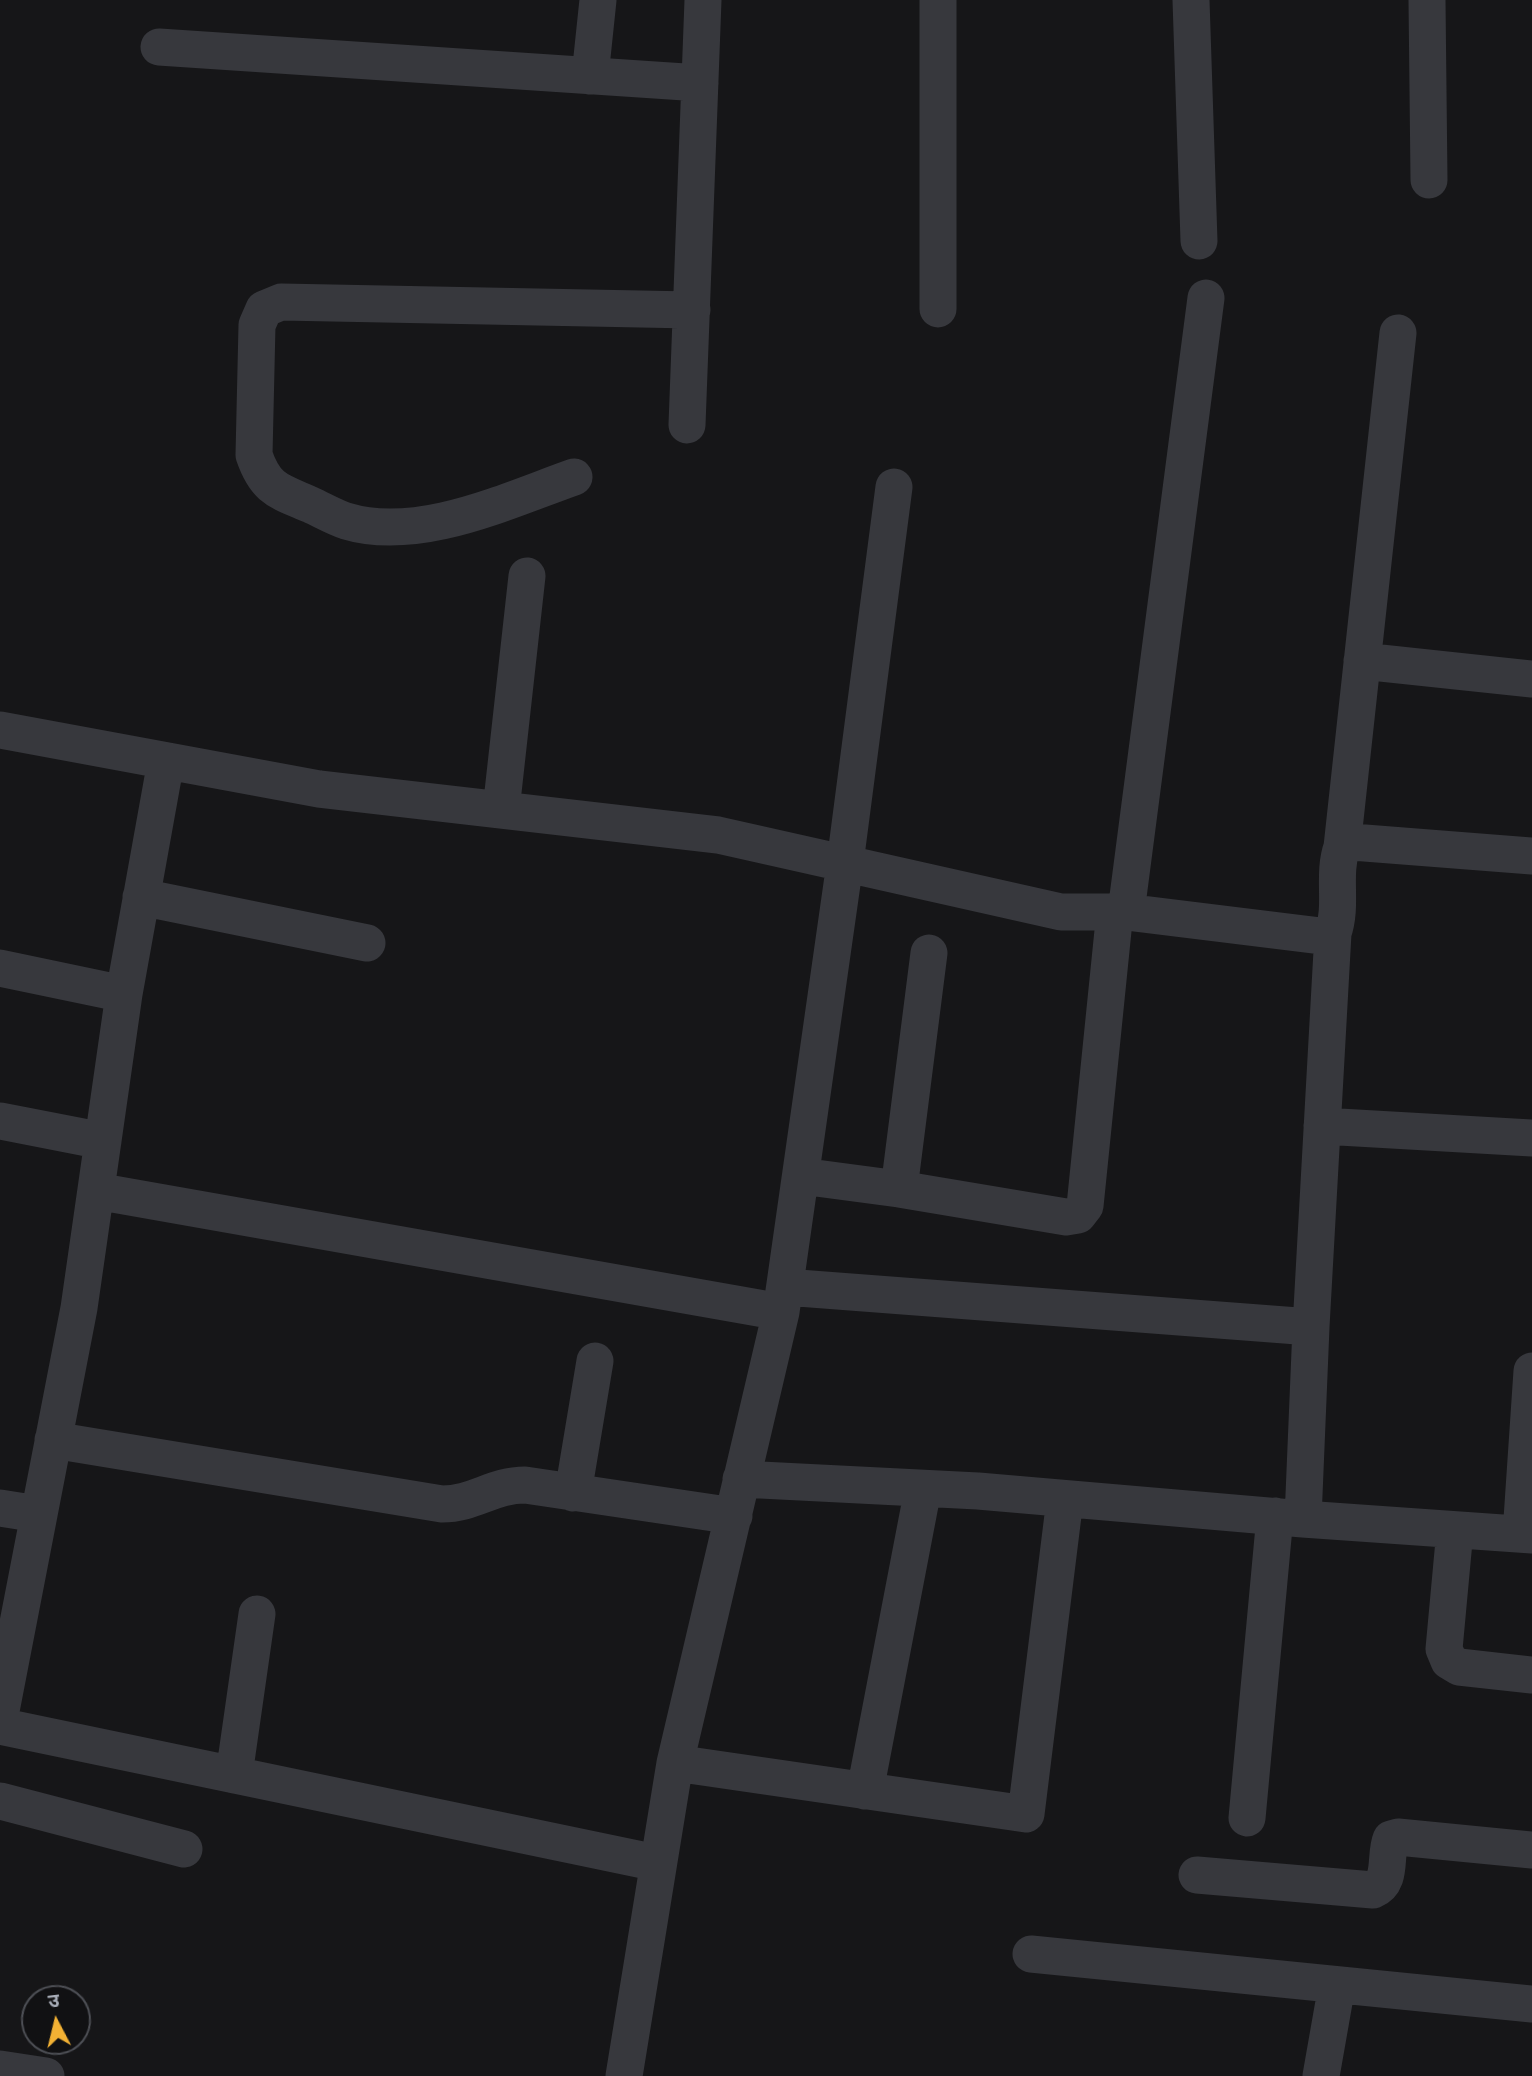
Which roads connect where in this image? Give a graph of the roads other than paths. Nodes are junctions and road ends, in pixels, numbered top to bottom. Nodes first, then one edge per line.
1 (598, 0) edge
2 (703, 0) edge
3 (938, 0) edge
4 (1191, 0) edge
5 (1427, 0) edge
6 (159, 47) dead end
7 (590, 76) junction
8 (700, 83) junction
9 (1429, 180) dead end
10 (1199, 241) dead end
11 (1206, 298) dead end
12 (938, 309) dead end
13 (692, 310) junction
14 (1398, 333) dead end
15 (687, 425) dead end
16 (575, 477) dead end
17 (894, 487) dead end
18 (527, 576) dead end
19 (1362, 661) junction
20 (1532, 679) edge
21 (0, 730) edge
22 (166, 761) junction
23 (501, 810) junction
24 (1342, 848) junction
25 (1532, 856) edge
26 (845, 863) junction
27 (141, 897) junction
28 (1121, 912) junction
29 (1333, 933) junction
30 (367, 943) dead end
31 (929, 953) dead end
32 (0, 968) edge
33 (124, 994) junction
34 (0, 1121) edge
35 (1322, 1126) junction
36 (1532, 1138) edge
37 (103, 1141) junction
38 (801, 1176) junction
39 (899, 1189) junction
40 (96, 1191) junction
41 (783, 1300) junction
42 (1311, 1327) junction
43 (595, 1361) dead end
44 (1532, 1371) edge
45 (53, 1440) junction
46 (741, 1479) junction
47 (922, 1489) junction
48 (573, 1493) junction
49 (1065, 1499) junction
50 (0, 1508) edge
51 (38, 1514) junction
52 (734, 1516) junction
53 (1289, 1518) junction
54 (1455, 1530) junction
55 (1527, 1535) edge
56 (257, 1614) dead end
57 (1532, 1675) edge
58 (0, 1716) edge
59 (0, 1726) edge
60 (675, 1763) junction
61 (234, 1774) junction
62 (864, 1790) junction
63 (0, 1801) edge
64 (1247, 1818) dead end
65 (184, 1849) dead end
66 (1532, 1850) edge
67 (657, 1863) junction
68 (1197, 1875) dead end
69 (1031, 1954) dead end
70 (1337, 1985) junction
71 (1532, 2004) edge
72 (0, 2069) edge
73 (46, 2076) edge
74 (624, 2076) edge
75 (1321, 2076) edge

1 - 7 street
2 - 8 street
3 - 12 street
4 - 10 street
5 - 9 street
6 - 7 street
7 - 8 street
8 - 13 street
11 - 28 street
13 - 15 street
13 - 16 street
14 - 19 street
17 - 26 street
18 - 23 street
19 - 20 street
19 - 24 street
21 - 22 street
22 - 23 street
22 - 27 street
23 - 26 street
24 - 25 street
24 - 29 street
26 - 28 street
26 - 38 street
27 - 30 street
27 - 33 street
28 - 29 street
28 - 39 street
29 - 35 street
31 - 39 street
32 - 33 street
33 - 37 street
34 - 37 street
35 - 36 street
35 - 42 street
37 - 40 street
38 - 39 street
38 - 41 street
40 - 41 street
40 - 45 street
41 - 42 street
41 - 46 street
42 - 53 street
43 - 48 street
44 - 55 street
45 - 48 street
45 - 51 street
46 - 47 street
46 - 52 street
47 - 49 street
47 - 62 street
48 - 52 street
49 - 53 street
49 - 62 street
50 - 51 street
51 - 58 street
52 - 60 street
53 - 54 street
53 - 64 street
54 - 55 street
54 - 57 street
56 - 61 street
59 - 61 street
60 - 62 street
60 - 67 street
61 - 67 street
63 - 65 street
66 - 68 street
67 - 74 street
69 - 70 street
70 - 71 street
70 - 75 street
72 - 73 street

